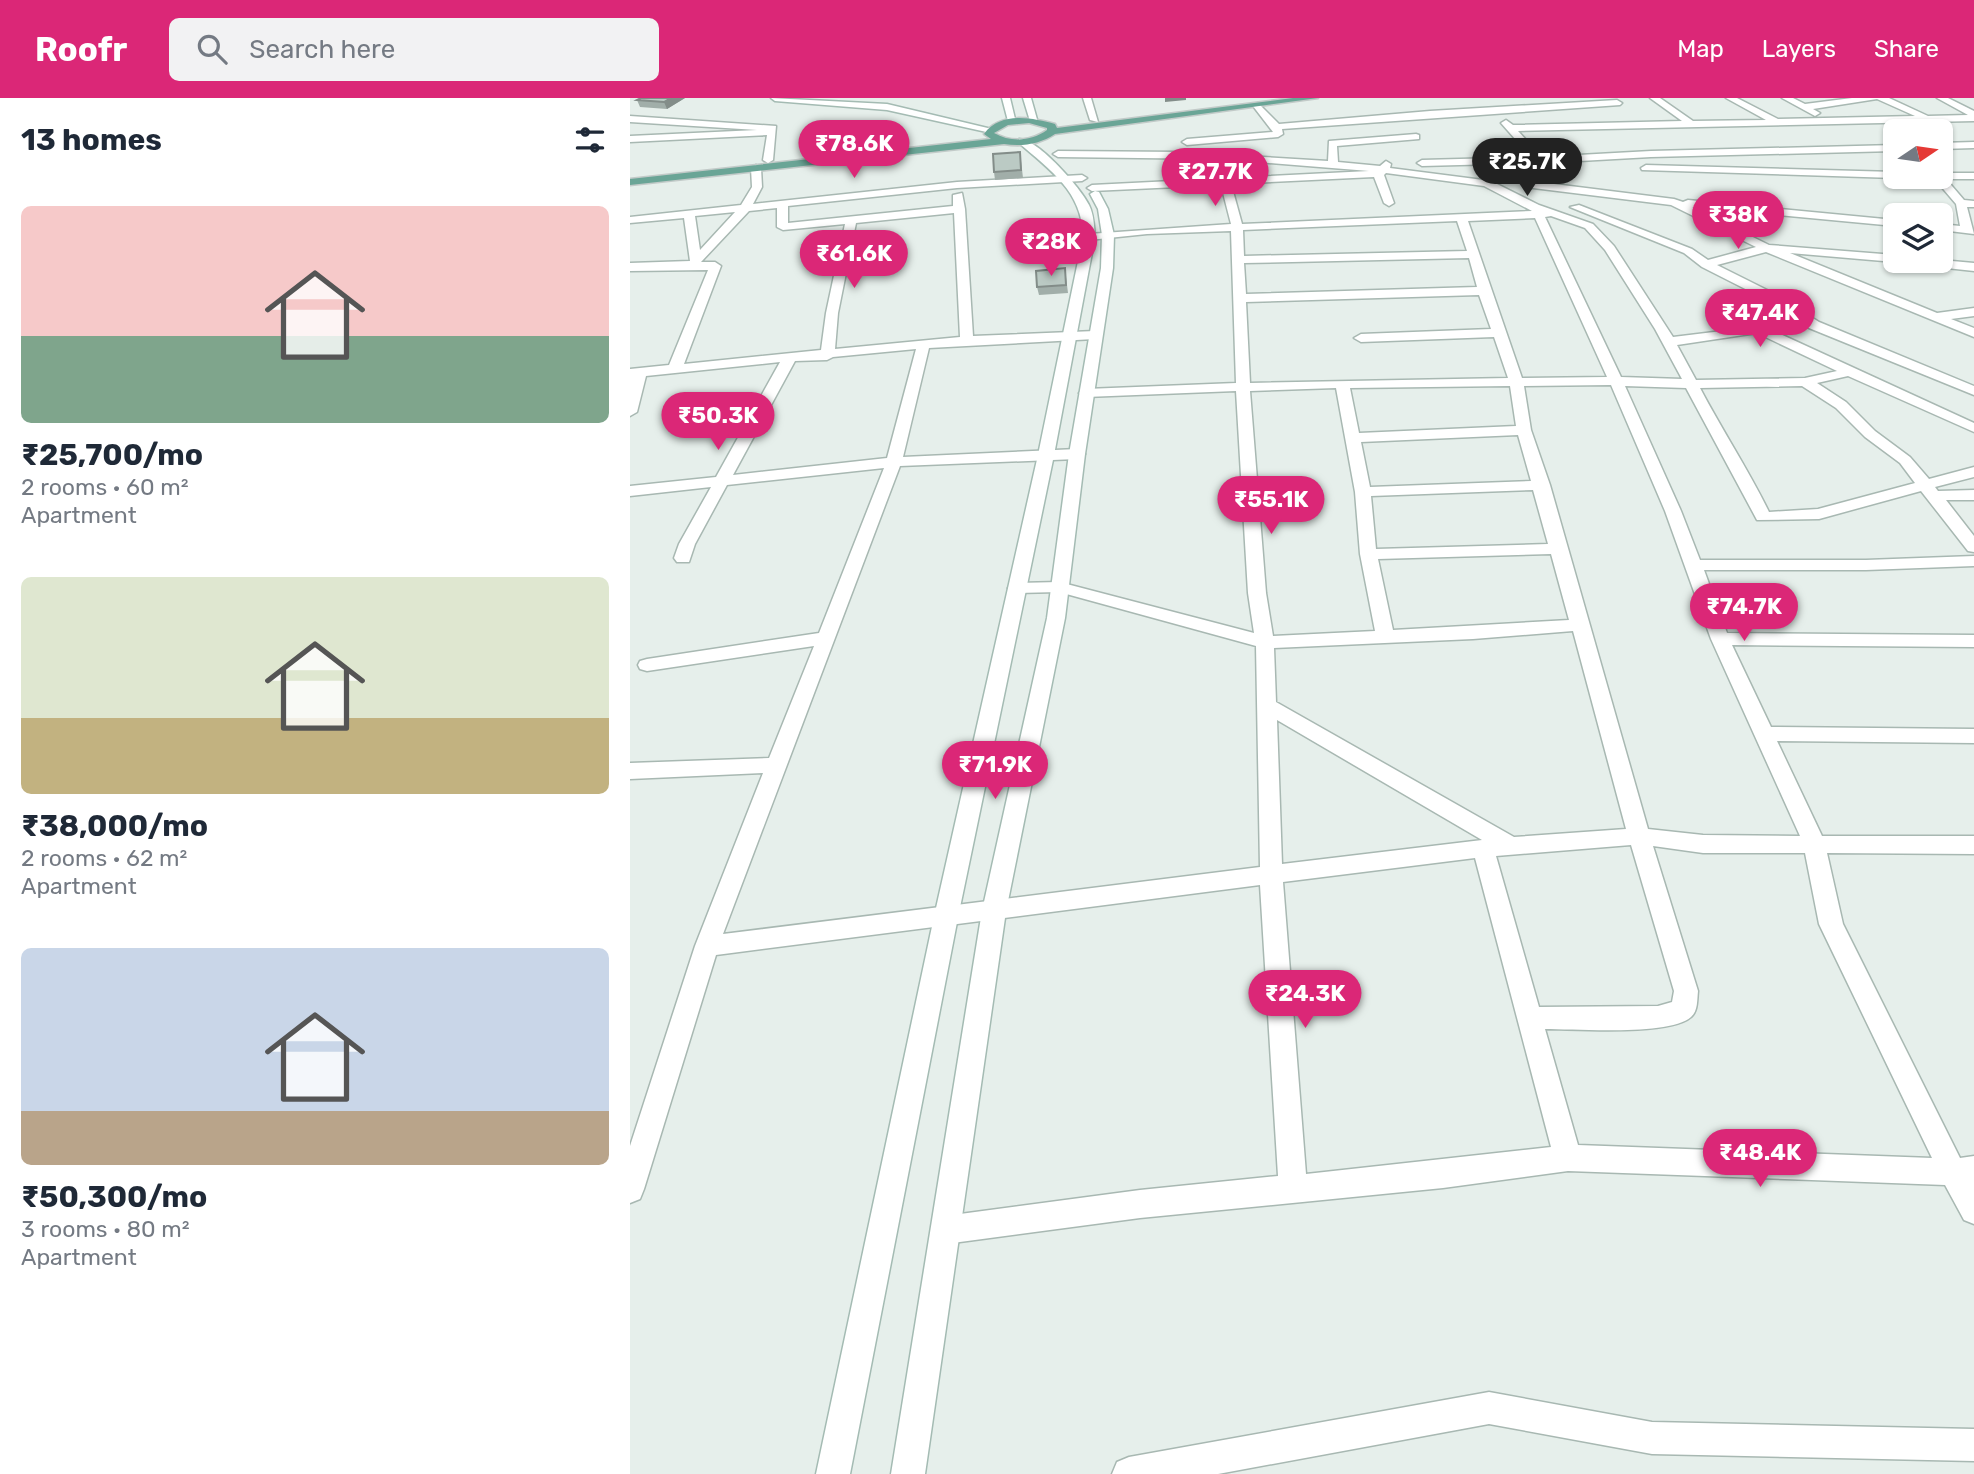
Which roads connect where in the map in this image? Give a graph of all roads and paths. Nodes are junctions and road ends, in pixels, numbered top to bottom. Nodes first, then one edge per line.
1 (775, 98) edge
2 (850, 98) edge
3 (1006, 98) edge
4 (1027, 98) edge
5 (1087, 98) edge
6 (1276, 98) edge
7 (1314, 98) edge
8 (1483, 98) edge
9 (1654, 98) edge
10 (1730, 98) edge
11 (1786, 98) edge
12 (1873, 98) edge
13 (1881, 98) edge
14 (1941, 98) edge
15 (1617, 103) dead end
16 (1258, 106) junction
17 (1804, 107) junction
18 (1493, 109) junction
19 (1974, 116) edge
20 (630, 119) edge
21 (1927, 119) joint
22 (1095, 120) junction
23 (1883, 120) edge
24 (1013, 121) junction
25 (1779, 122) junction
26 (1832, 122) junction
27 (1330, 123) junction
28 (1690, 123) junction
29 (1001, 124) junction
30 (1277, 127) junction
31 (1511, 128) junction
32 (772, 132) junction
33 (991, 133) junction
34 (1034, 133) junction
35 (1416, 137) dead end
36 (630, 139) edge
37 (1332, 144) junction
38 (1974, 145) edge
39 (1953, 146) edge
40 (1065, 154) junction
41 (1570, 159) junction
42 (768, 160) junction
43 (1539, 162) junction
44 (1338, 164) junction
45 (1882, 165) edge
46 (1593, 166) junction
47 (756, 168) junction
48 (1382, 169) junction
49 (630, 174) edge
50 (1953, 176) edge
51 (1974, 176) edge
52 (630, 182) edge
53 (1080, 182) junction
54 (1225, 182) junction
55 (1487, 183) junction
56 (957, 185) junction
57 (1541, 186) junction
58 (1949, 189) edge
59 (1674, 202) junction
60 (1389, 203) dead end
61 (782, 204) junction
62 (1961, 204) junction
63 (1974, 204) edge
64 (745, 208) junction
65 (960, 209) junction
66 (1536, 210) junction
67 (689, 213) junction
68 (1461, 218) junction
69 (630, 220) edge
70 (851, 221) junction
71 (1883, 222) edge
72 (1237, 227) junction
73 (1970, 230) edge
74 (1098, 236) junction
75 (1767, 248) junction
76 (1473, 254) junction
77 (1883, 257) edge
78 (1239, 260) junction
79 (695, 264) junction
80 (1706, 264) junction
81 (1953, 265) edge
82 (630, 267) edge
83 (1974, 267) edge
84 (1484, 290) junction
85 (1240, 298) junction
86 (1974, 312) edge
87 (1935, 317) junction
88 (1814, 325) junction
89 (1758, 329) junction
90 (1500, 332) junction
91 (1974, 332) edge
92 (1095, 335) junction
93 (1069, 336) junction
94 (1361, 338) dead end
95 (967, 340) junction
96 (1669, 341) junction
97 (923, 346) junction
98 (827, 356) junction
99 (789, 359) junction
100 (675, 369) junction
101 (635, 372) edge
102 (1849, 372) junction
103 (1516, 380) junction
104 (1616, 381) junction
105 (1805, 382) junction
106 (1342, 384) junction
107 (1691, 384) junction
108 (1243, 387) junction
109 (1974, 391) edge
110 (1086, 393) junction
111 (630, 412) edge
112 (1974, 428) edge
113 (1524, 430) junction
114 (1351, 438) junction
115 (1077, 454) junction
116 (1046, 455) junction
117 (894, 462) junction
118 (1974, 472) edge
119 (723, 480) junction
120 (1542, 485) junction
121 (630, 491) edge
122 (1929, 491) junction
123 (1363, 492) junction
124 (1974, 495) edge
125 (1974, 547) edge
126 (1560, 549) junction
127 (1368, 554) junction
128 (683, 558) dead end
129 (1974, 561) edge
130 (1693, 565) junction
131 (1059, 587) junction
132 (1017, 588) junction
133 (1580, 625) junction
134 (1385, 636) junction
135 (825, 638) junction
136 (1720, 639) junction
137 (1974, 641) edge
138 (1265, 642) junction
139 (647, 665) dead end
140 (1266, 705) junction
141 (1765, 734) junction
142 (1974, 736) edge
143 (777, 765) junction
144 (630, 771) edge
145 (1639, 836) junction
146 (1814, 843) junction
147 (1974, 845) edge
148 (1511, 846) junction
149 (1483, 848) junction
150 (1271, 874) junction
151 (994, 911) junction
152 (946, 917) junction
153 (707, 946) junction
154 (1530, 1018) junction
155 (1568, 1158) junction
156 (1964, 1171) edge
157 (630, 1189) edge
158 (1293, 1189) junction
159 (1974, 1210) edge
160 (946, 1230) junction
161 (1974, 1445) edge
162 (833, 1474) edge
163 (908, 1474) edge
164 (1129, 1474) edge

1 - 33 street
2 - 29 street
3 - 24 street
4 - 34 street
5 - 22 street
6 - 22 main road
7 - 16 main road
8 - 18 street
9 - 28 street
10 - 25 street
11 - 17 street
12 - 17 street
13 - 21 street
14 - 19 street
15 - 18 street
16 - 30 street
16 - 34 main road
17 - 26 street
18 - 27 street
18 - 31 street
19 - 21 street
20 - 32 street
22 - 34 main road
23 - 26 street
24 - 29 main road
24 - 34 main road
25 - 26 street
25 - 28 street
27 - 30 street
27 - 37 street
28 - 31 street
29 - 33 main road
30 - 40 street
31 - 43 street
32 - 36 street
32 - 42 street
33 - 34 main road
33 - 42 main road
34 - 40 street
34 - 47 main road
34 - 53 street
35 - 37 street
37 - 44 street
38 - 39 street
40 - 44 street
40 - 53 street
41 - 43 street
41 - 45 street
41 - 46 street
42 - 49 main road
43 - 46 street
43 - 48 street
43 - 57 street
44 - 48 street
45 - 46 street
47 - 52 main road
47 - 64 street
48 - 54 street
48 - 55 street
48 - 60 street
50 - 51 street
53 - 54 street
53 - 56 street
53 - 74 street
54 - 72 street
55 - 57 street
55 - 66 street
56 - 61 street
56 - 65 street
57 - 59 street
57 - 80 street
58 - 62 street
59 - 71 street
59 - 75 street
61 - 64 street
61 - 70 street
62 - 63 street
62 - 73 street
64 - 67 street
64 - 79 street
65 - 70 street
65 - 95 street
66 - 68 street
66 - 96 street
66 - 104 street
67 - 69 street
67 - 79 street
68 - 72 street
68 - 76 street
70 - 98 street
72 - 74 street
72 - 78 street
74 - 92 street
74 - 93 street
75 - 77 street
75 - 80 street
75 - 87 street
76 - 78 street
76 - 84 street
78 - 85 street
79 - 82 street
79 - 100 street
80 - 88 street
81 - 83 street
84 - 85 street
84 - 90 street
85 - 108 street
86 - 87 street
87 - 91 street
88 - 89 street
88 - 109 street
89 - 96 street
89 - 102 street
90 - 94 street
90 - 103 street
92 - 93 street
92 - 110 street
93 - 95 street
93 - 116 street
95 - 97 street
96 - 107 street
97 - 98 street
97 - 117 street
98 - 99 street
99 - 100 street
99 - 119 street
100 - 101 street
101 - 111 street
102 - 105 street
102 - 112 street
103 - 104 street
103 - 106 street
103 - 113 street
104 - 107 street
104 - 130 street
105 - 107 street
105 - 122 street
106 - 108 street
106 - 114 street
107 - 122 street
108 - 110 street
108 - 138 street
110 - 115 street
113 - 114 street
113 - 120 street
114 - 123 street
115 - 116 street
115 - 131 street
116 - 117 street
116 - 132 street
117 - 119 street
117 - 135 street
118 - 122 street
119 - 121 street
119 - 128 street
120 - 123 street
120 - 126 street
122 - 124 street
122 - 125 street
123 - 127 street
126 - 127 street
126 - 133 street
127 - 134 street
129 - 130 street
130 - 136 street
131 - 132 street
131 - 138 street
131 - 151 street
132 - 152 street
133 - 134 street
133 - 145 street
134 - 138 street
135 - 139 street
135 - 143 street
136 - 137 street
136 - 141 street
138 - 140 street
140 - 148 street
140 - 150 street
141 - 142 street
141 - 146 street
143 - 144 street
143 - 153 street
145 - 146 street
145 - 148 street
145 - 154 street
146 - 147 street
146 - 156 street
148 - 149 street
149 - 150 street
149 - 154 street
150 - 151 street
150 - 158 street
151 - 152 street
151 - 160 street
152 - 153 street
152 - 162 street
153 - 157 street
154 - 155 street
155 - 156 street
155 - 158 street
156 - 159 street
158 - 160 street
160 - 163 street
161 - 164 street

